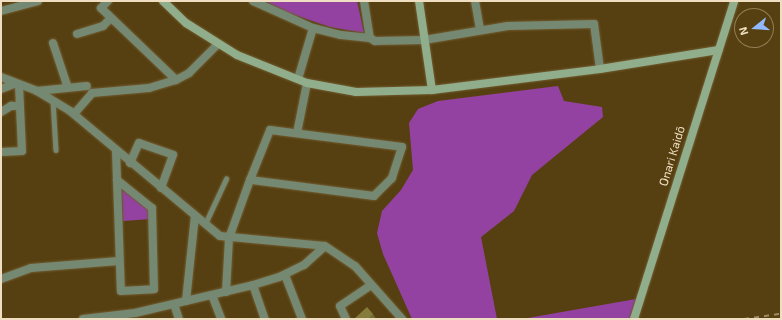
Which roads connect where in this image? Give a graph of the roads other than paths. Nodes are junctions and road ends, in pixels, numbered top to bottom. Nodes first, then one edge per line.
1 (38, 1) edge
2 (108, 1) edge
3 (163, 1) edge
4 (253, 1) edge
5 (364, 1) edge
6 (419, 1) edge
7 (475, 1) edge
8 (734, 1) edge
9 (1, 10) edge
10 (110, 18) junction
11 (313, 28) junction
12 (480, 30) junction
13 (77, 34) dead end
14 (370, 38) junction
15 (424, 40) junction
16 (53, 43) dead end
17 (218, 44) junction
18 (718, 50) junction
19 (600, 69) junction
20 (1, 77) edge
21 (298, 79) junction
22 (176, 80) junction
23 (307, 83) junction
24 (17, 84) junction
25 (87, 86) dead end
26 (68, 88) junction
27 (1, 89) edge
28 (432, 90) junction
29 (37, 91) junction
30 (53, 100) junction
31 (20, 106) junction
32 (1, 112) edge
33 (74, 114) junction
34 (297, 133) junction
35 (56, 150) dead end
36 (116, 151) junction
37 (1, 152) edge
38 (130, 163) junction
39 (226, 179) dead end
40 (117, 180) junction
41 (250, 180) junction
42 (161, 188) junction
43 (195, 216) junction
44 (205, 224) junction
45 (229, 238) junction
46 (325, 246) junction
47 (119, 261) junction
48 (285, 274) junction
49 (1, 279) edge
50 (371, 284) junction
51 (253, 285) junction
52 (226, 292) junction
53 (212, 295) junction
54 (186, 301) junction
55 (174, 304) junction
56 (137, 316) edge
57 (83, 319) edge
58 (179, 319) edge
59 (221, 319) edge
60 (265, 319) edge
61 (302, 319) edge
62 (346, 319) edge
63 (402, 319) edge
64 (634, 319) edge

1 - 9 street
2 - 10 street
3 - 17 street
4 - 11 street
5 - 14 street
6 - 15 street
7 - 12 street
8 - 18 street, Onari Kaidō
10 - 13 street
10 - 22 street
11 - 14 street
11 - 21 street
12 - 15 street
12 - 19 street
14 - 15 street
15 - 28 street
16 - 26 street
17 - 21 street
17 - 22 street
18 - 19 street
18 - 64 street, Onari Kaidō
19 - 28 street
20 - 24 street
21 - 23 street
22 - 33 street
23 - 28 street
23 - 34 street
24 - 27 street
24 - 29 street
24 - 31 street
25 - 26 street
26 - 29 street
29 - 30 street
30 - 33 street
30 - 35 lane
31 - 32 street
31 - 37 street
33 - 36 street
34 - 41 street
34 - 41 street
36 - 38 street
36 - 40 street
38 - 42 street
38 - 42 street
39 - 44 lane
40 - 47 street
40 - 47 street
41 - 45 street
42 - 43 street
43 - 44 street
43 - 54 street
44 - 45 street
45 - 46 street
45 - 52 street
46 - 48 street
46 - 50 street
47 - 49 street
48 - 51 street
48 - 61 street
50 - 62 street
50 - 63 street
51 - 52 street
51 - 60 street
52 - 53 street
53 - 54 street
53 - 59 street
54 - 55 street
55 - 56 street
55 - 58 street
56 - 57 street

